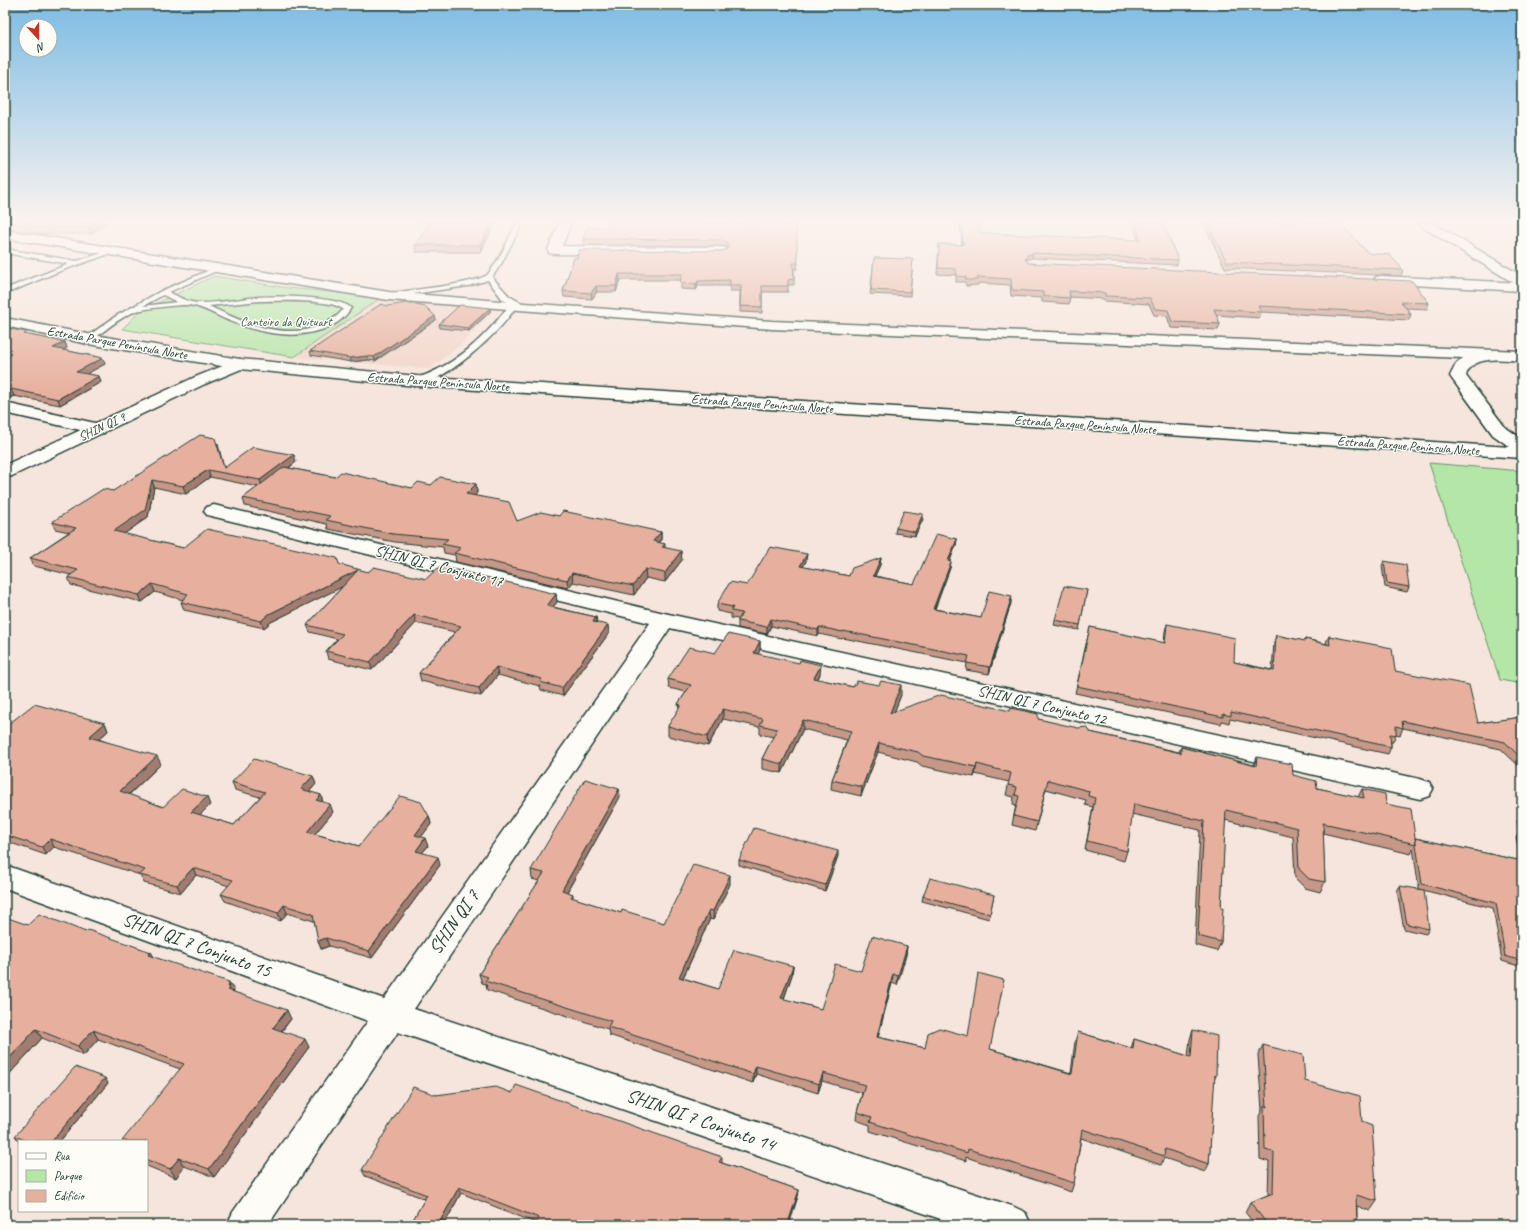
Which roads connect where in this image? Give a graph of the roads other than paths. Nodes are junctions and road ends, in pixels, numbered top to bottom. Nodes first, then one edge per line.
1 (31, 280) edge
2 (191, 280) edge
3 (295, 280) edge
4 (479, 280) edge
5 (492, 280) edge
6 (1474, 280) edge
7 (1521, 281) edge
8 (6, 290) edge
9 (163, 292) junction
10 (389, 296) junction
11 (185, 303) junction
12 (200, 305) junction
13 (519, 306) junction
14 (132, 309) junction
15 (5, 322) edge
16 (88, 339) junction
17 (1489, 355) junction
18 (1522, 356) edge
19 (224, 361) junction
20 (240, 364) junction
21 (199, 381) junction
22 (417, 382) junction
23 (5, 408) edge
24 (98, 429) junction
25 (1522, 447) edge
26 (1522, 453) edge
27 (5, 472) edge
28 (214, 511) dead end
29 (664, 620) junction
30 (1420, 789) dead end
31 (5, 876) edge
32 (390, 1015) junction
33 (246, 1225) edge
34 (1012, 1225) edge

1 - 8 lane
2 - 9 lane
3 - 10 main road
4 - 10 lane
5 - 13 lane
6 - 7 main road
9 - 11 lane
9 - 14 lane
10 - 13 main road
11 - 12 lane
11 - 14 lane
12 - 12 lane
13 - 17 main road
13 - 22 lane
14 - 16 lane
15 - 16 main road, Estrada Parque Península Norte
16 - 19 main road, Estrada Parque Península Norte
17 - 18 main road
17 - 25 main road
19 - 20 main road, Estrada Parque Península Norte
19 - 21 main road, SHIN QI 9
20 - 21 main road, SHIN QI 9
20 - 22 main road, Estrada Parque Península Norte
21 - 24 main road, SHIN QI 9
22 - 26 main road, Estrada Parque Península Norte
23 - 24 main road
24 - 27 main road, SHIN QI 9
28 - 29 main road, SHIN QI 7 Conjunto 17
29 - 30 main road, SHIN QI 7 Conjunto 12
29 - 32 main road, SHIN QI 7
31 - 32 main road, SHIN QI 7 Conjunto 15
32 - 33 main road, SHIN QI 7
32 - 34 main road, SHIN QI 7 Conjunto 14

